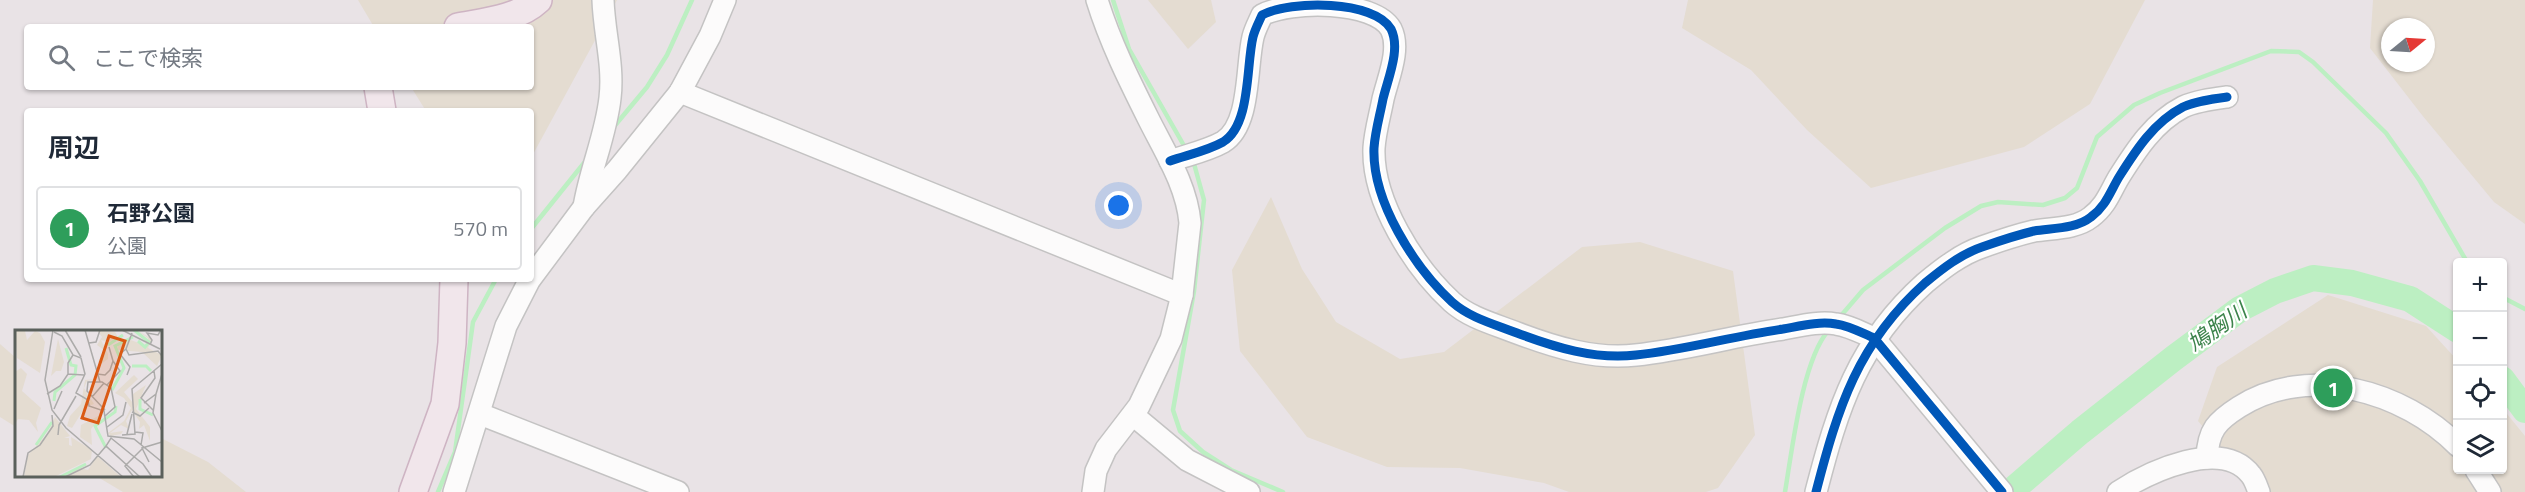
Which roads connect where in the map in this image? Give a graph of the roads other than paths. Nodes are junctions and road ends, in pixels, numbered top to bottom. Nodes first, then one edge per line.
1 (538, 0) edge
2 (603, 0) edge
3 (725, 0) edge
4 (1097, 0) edge
5 (1361, 3) edge
6 (473, 24) edge
7 (378, 90) edge
8 (680, 92) junction
9 (2227, 97) dead end
10 (382, 108) edge
11 (1170, 161) junction
12 (584, 207) junction
13 (534, 274) edge
14 (454, 282) edge
15 (529, 282) edge
16 (1182, 295) junction
17 (1874, 338) junction
18 (480, 414) junction
19 (1133, 415) junction
20 (2453, 443) edge
21 (2207, 458) junction
22 (2479, 474) edge
23 (2000, 489) edge
24 (413, 492) edge
25 (454, 492) edge
26 (678, 492) edge
27 (1093, 492) edge
28 (1249, 492) edge
29 (1816, 492) edge
30 (2118, 492) edge
31 (2259, 492) edge
32 (2490, 492) edge

1 - 6 main road
2 - 12 street
3 - 8 street
4 - 11 street
5 - 11 street
5 - 17 street
7 - 10 main road
8 - 12 street
8 - 16 street
9 - 17 street
11 - 16 street
12 - 13 street
14 - 24 main road
15 - 18 street
16 - 19 street
17 - 23 street
17 - 29 street
18 - 25 street
18 - 26 street
19 - 27 street
19 - 28 street
20 - 21 street
21 - 30 street
21 - 31 street
22 - 32 street

